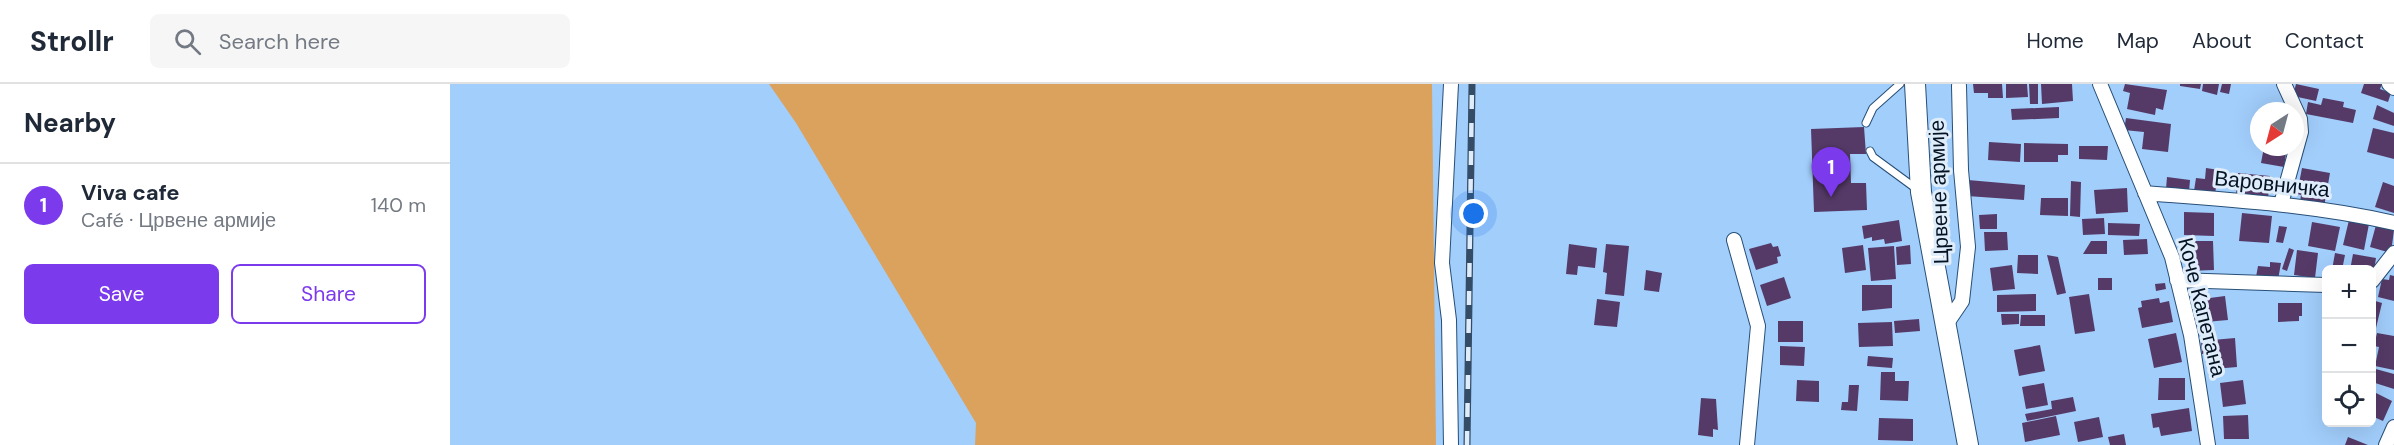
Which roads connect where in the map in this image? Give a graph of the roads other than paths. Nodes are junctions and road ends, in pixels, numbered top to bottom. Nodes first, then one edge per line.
1 (1451, 84) edge
2 (1900, 84) edge
3 (1915, 84) edge
4 (2100, 84) edge
5 (2284, 84) edge
6 (2389, 84) edge
7 (1959, 86) dead end
8 (2394, 88) edge
9 (1866, 123) dead end
10 (1870, 151) dead end
11 (1921, 192) junction
12 (2145, 193) junction
13 (2281, 204) junction
14 (2394, 223) edge
15 (1734, 240) dead end
16 (2394, 253) edge
17 (2376, 276) edge
18 (2177, 280) junction
19 (2322, 285) edge
20 (1945, 326) junction
21 (2394, 427) edge
22 (1451, 445) edge
23 (1747, 445) edge
24 (1968, 445) edge
25 (2208, 445) edge
26 (2386, 445) edge

1 - 22 street
2 - 9 lane
3 - 11 main road, Црвене армије
4 - 12 street, Коче Капетана
5 - 13 street
6 - 8 street
7 - 20 street, Црвене армије
10 - 11 lane
11 - 20 main road, Црвене армије
12 - 13 street, Варовничка
12 - 18 street, Коче Капетана
13 - 14 street, Варовничка
15 - 23 street
16 - 17 street
18 - 19 street
18 - 25 street, Коче Капетана
20 - 24 main road, Црвене армије
21 - 26 street

